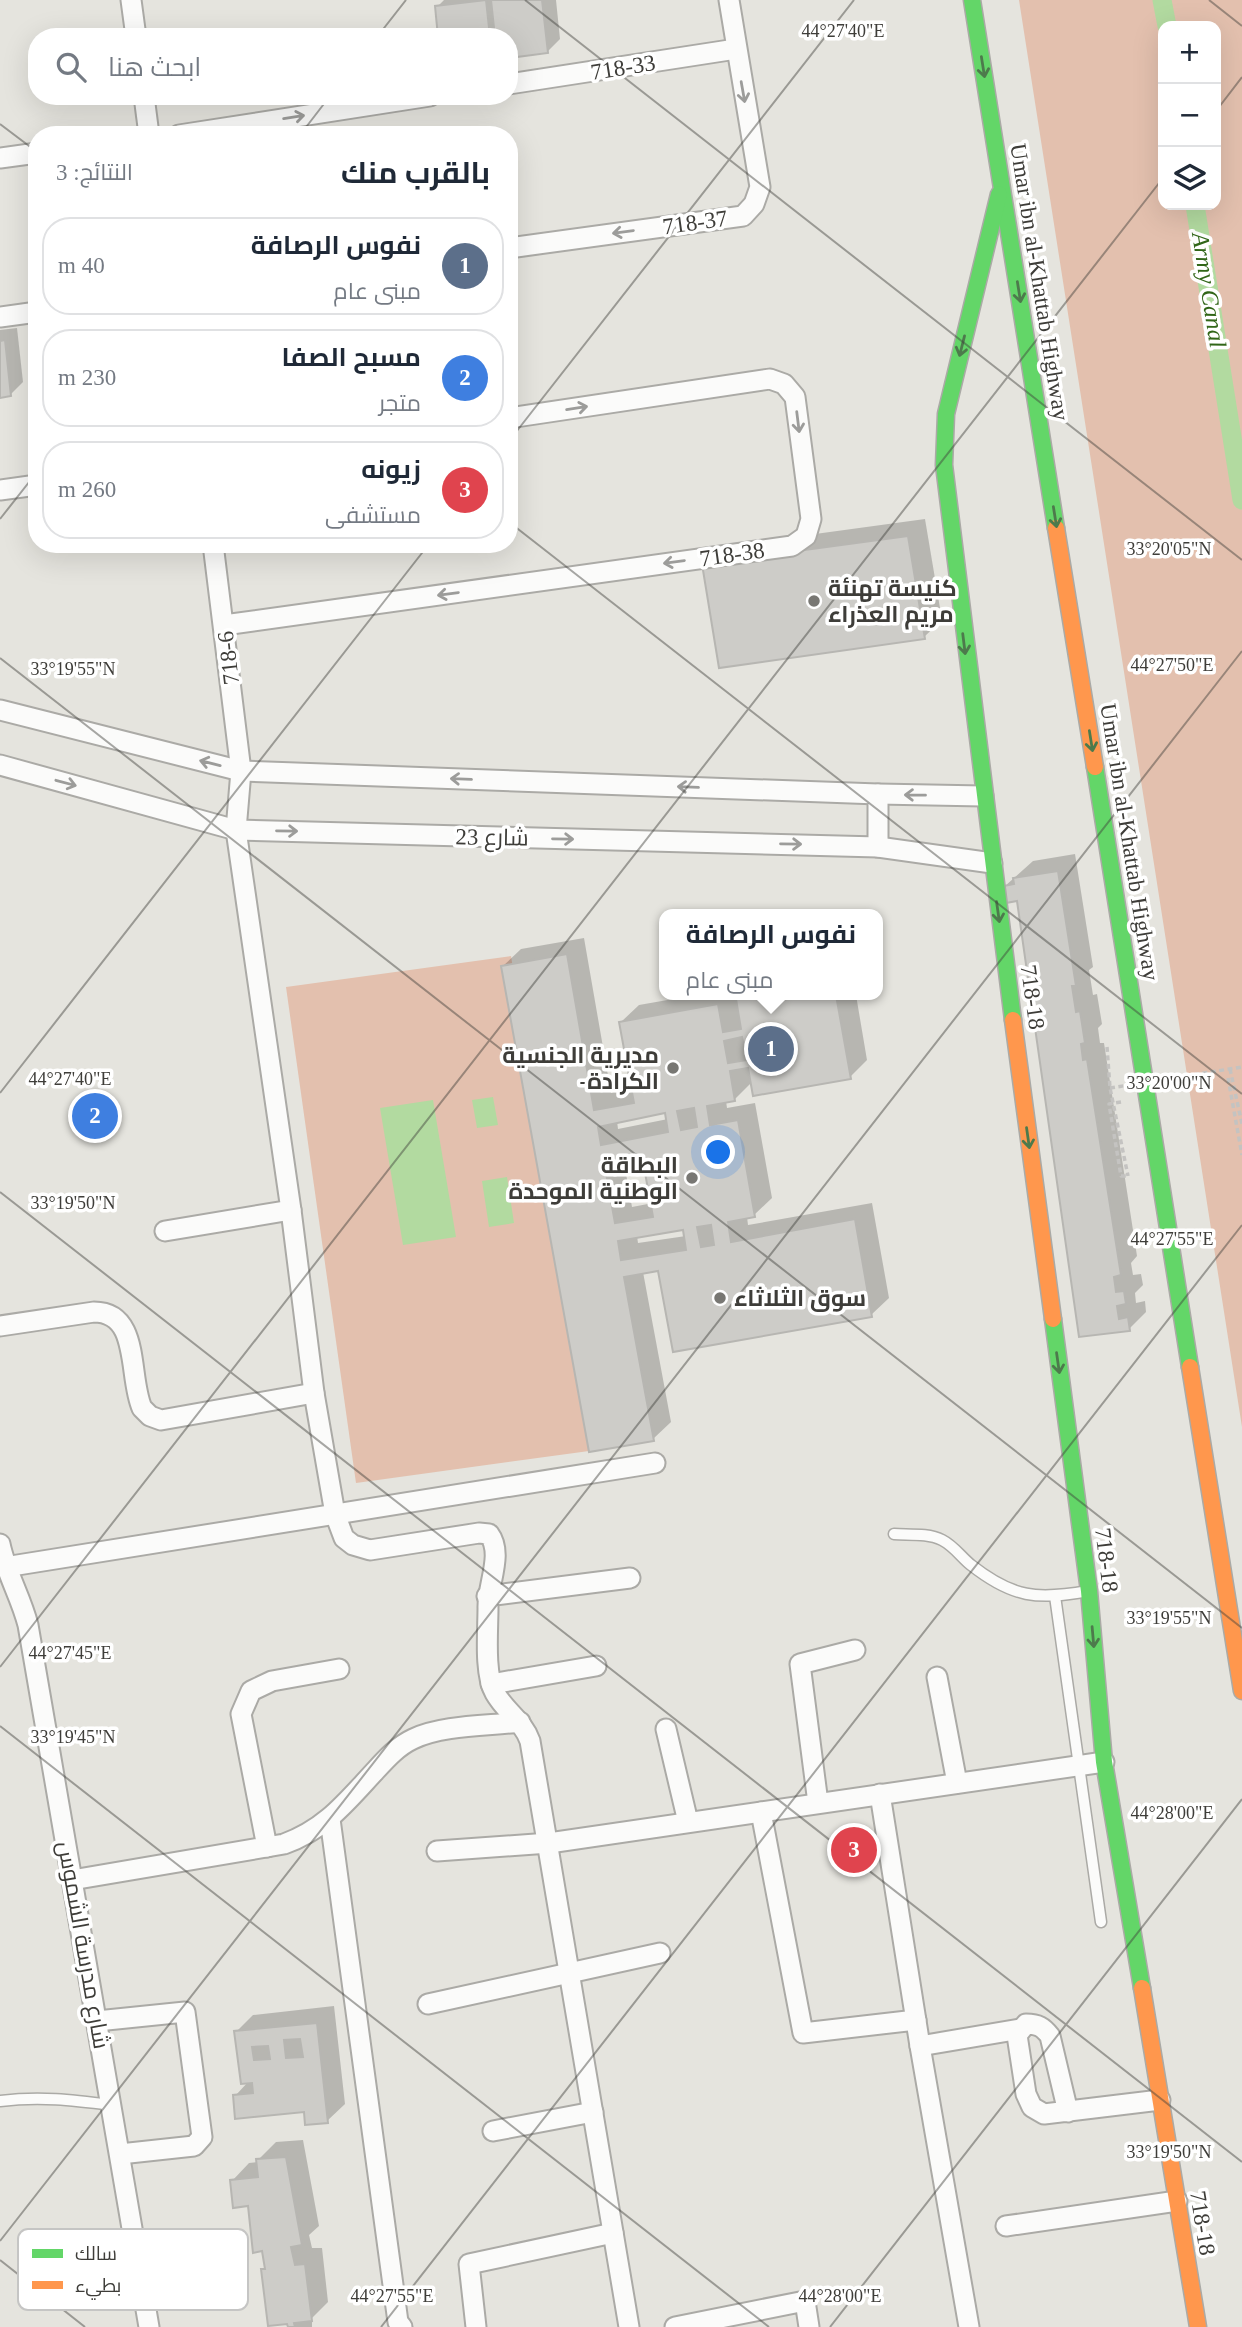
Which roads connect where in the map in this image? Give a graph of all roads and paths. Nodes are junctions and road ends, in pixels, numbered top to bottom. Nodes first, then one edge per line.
1 (131, 0) edge
2 (729, 0) edge
3 (972, 0) edge
4 (135, 28) edge
5 (736, 50) junction
6 (518, 83) edge
7 (145, 105) edge
8 (372, 105) edge
9 (148, 126) edge
10 (236, 126) edge
11 (28, 154) edge
12 (0, 158) edge
13 (1002, 185) junction
14 (518, 247) edge
15 (28, 313) edge
16 (0, 317) edge
17 (518, 417) edge
18 (28, 486) edge
19 (0, 490) edge
20 (214, 553) edge
21 (224, 625) junction
22 (0, 710) edge
23 (0, 765) edge
24 (241, 771) junction
25 (878, 794) junction
26 (984, 796) junction
27 (236, 830) junction
28 (878, 847) junction
29 (992, 863) junction
30 (1107, 1047) dead end
31 (1242, 1067) edge
32 (1230, 1069) junction
33 (1228, 1078) dead end
34 (1110, 1088) junction
35 (1148, 1098) junction
36 (1242, 1124) edge
37 (1242, 1155) edge
38 (291, 1210) junction
39 (165, 1231) dead end
40 (0, 1326) edge
41 (314, 1394) junction
42 (655, 1463) dead end
43 (335, 1514) junction
44 (894, 1534) dead end
45 (0, 1544) edge
46 (5, 1567) junction
47 (630, 1578) dead end
48 (1089, 1591) junction
49 (488, 1596) junction
50 (1055, 1596) junction
51 (855, 1650) dead end
52 (596, 1666) dead end
53 (339, 1669) dead end
54 (937, 1677) dead end
55 (491, 1684) junction
56 (1242, 1690) edge
57 (520, 1722) junction
58 (666, 1729) dead end
59 (1104, 1762) junction
60 (1079, 1765) junction
61 (957, 1783) junction
62 (880, 1794) junction
63 (818, 1803) junction
64 (761, 1812) junction
65 (330, 1819) junction
66 (688, 1822) junction
67 (549, 1843) junction
68 (267, 1847) junction
69 (437, 1851) dead end
70 (72, 1880) junction
71 (1101, 1922) dead end
72 (660, 1953) dead end
73 (570, 1974) junction
74 (428, 2004) dead end
75 (97, 2021) junction
76 (916, 2021) junction
77 (1020, 2029) junction
78 (920, 2046) junction
79 (1160, 2100) junction
80 (0, 2101) edge
81 (112, 2105) junction
82 (593, 2112) junction
83 (1068, 2112) junction
84 (493, 2131) dead end
85 (120, 2154) junction
86 (1177, 2201) junction
87 (1006, 2226) dead end
88 (133, 2229) edge
89 (613, 2233) junction
90 (402, 2327) edge
91 (476, 2327) edge
92 (629, 2327) edge
93 (675, 2327) edge
94 (809, 2327) edge
95 (969, 2327) edge
96 (1198, 2327) edge

1 - 4 street
2 - 5 street, 718-37
3 -> 13 main road, Umar ibn al-Khattab Highway
5 - 6 street, 718-33
5 -> 14 street, 718-37
7 - 9 street
10 -> 8 street
11 - 12 street
13 -> 26 main road, 718-18
13 -> 35 main road, Umar ibn al-Khattab Highway
15 - 16 street
17 -> 21 street, 718-38
18 - 19 street
20 - 21 street, 718-6
21 - 24 street, 718-6
24 -> 22 street
23 -> 27 street, شارع 23
25 -> 24 street
24 - 27 street, 718-6
26 -> 25 street
25 - 28 street
26 - 29 main road, 718-18
27 -> 28 street, شارع 23
27 - 38 street, 718-6
28 - 29 street, شارع 23
29 -> 48 main road, 718-18
30 - 34 path, bridge
31 - 32 path, bridge
32 - 34 path, bridge
32 - 36 path
33 - 37 path
34 - 35 path, bridge
35 - 56 main road, Umar ibn al-Khattab Highway
38 - 39 street
38 - 41 street, 718-6
40 - 41 street
41 - 43 street, 718-6
42 - 43 street
43 - 46 street
43 - 49 street, 718-6
44 - 50 lane
45 - 46 street, شارع مدرسة الشموس
46 - 70 street, شارع مدرسة الشموس
47 - 49 street
48 - 50 lane
48 -> 59 main road, 718-18
49 - 55 street
50 - 60 lane
51 - 63 street
52 - 55 street
53 - 68 street
54 - 61 street
55 - 57 street
57 - 65 street
57 - 67 street
58 - 66 street
59 - 60 street
59 - 79 main road, 718-18
60 - 61 street
60 - 71 lane
61 - 62 street
62 - 63 street
62 - 76 street
63 - 64 street
64 - 66 street
64 - 76 street
65 - 68 street
65 - 90 street
66 - 67 street
67 - 69 street
67 - 73 street
68 - 70 street
70 - 75 street, شارع مدرسة الشموس
72 - 73 street
73 - 74 street
73 - 82 street
75 - 81 street, شارع مدرسة الشموس
75 - 85 street
76 - 78 street
77 - 78 street
77 - 83 street
77 - 83 street
78 - 95 street
79 - 83 street
79 - 86 main road, 718-18
80 - 81 lane
81 - 85 street, شارع مدرسة الشموس
82 - 84 street
82 - 89 street
85 - 88 street, شارع مدرسة الشموس
86 - 87 street
86 - 96 main road, 718-18
89 - 91 street
89 - 92 street
93 - 94 street

